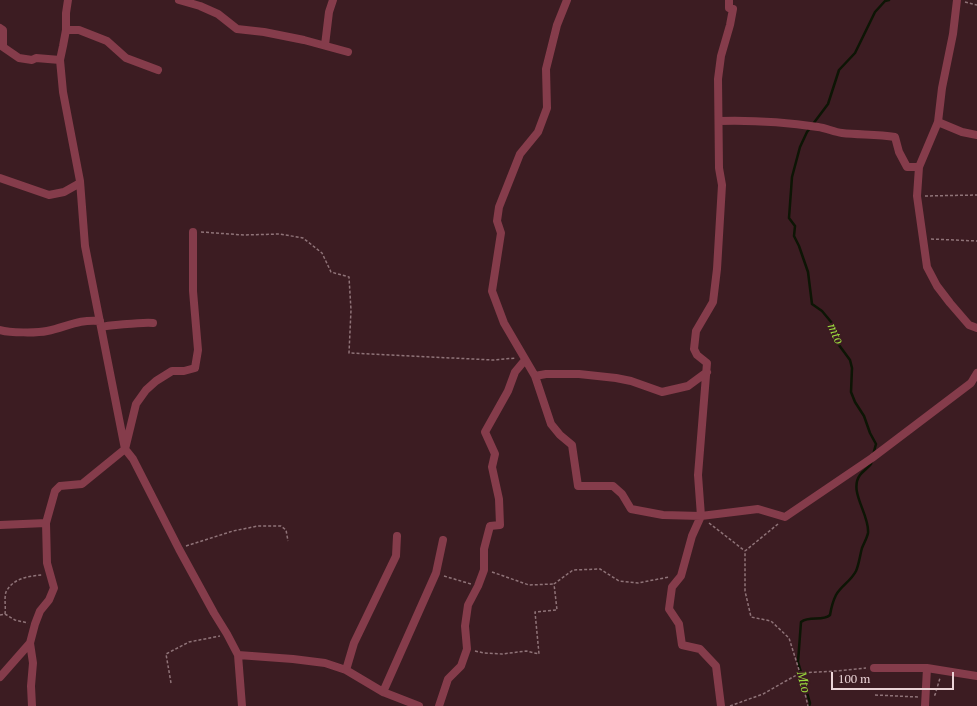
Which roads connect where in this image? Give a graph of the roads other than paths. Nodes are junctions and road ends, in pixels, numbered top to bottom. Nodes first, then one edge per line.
1 (68, 0) edge
2 (179, 0) edge
3 (334, 0) edge
4 (567, 0) edge
5 (729, 0) edge
6 (957, 0) edge
7 (0, 28) edge
8 (66, 30) junction
9 (325, 45) junction
10 (348, 52) dead end
11 (60, 60) junction
12 (158, 70) dead end
13 (719, 121) junction
14 (938, 122) junction
15 (977, 135) edge
16 (919, 167) junction
17 (0, 178) edge
18 (80, 183) junction
19 (193, 232) road end
20 (153, 323) dead end
21 (100, 324) junction
22 (977, 328) edge
23 (0, 330) edge
24 (524, 358) junction
25 (707, 372) junction
26 (977, 373) edge
27 (535, 376) junction
28 (125, 449) junction
29 (700, 516) junction
30 (46, 523) junction
31 (0, 525) edge
32 (397, 536) dead end
33 (443, 540) dead end
34 (30, 643) junction
35 (238, 655) junction
36 (874, 668) road end
37 (926, 668) junction
38 (346, 670) junction
39 (977, 676) edge
40 (0, 677) edge
41 (383, 692) junction
42 (32, 706) edge
43 (242, 706) edge
44 (419, 706) edge
45 (439, 706) edge
46 (721, 706) edge
47 (925, 706) edge

1 - 8 street
2 - 9 street
3 - 9 street
4 - 24 street
5 - 13 street
6 - 14 street
7 - 11 street
8 - 11 street
8 - 12 street
9 - 10 street
11 - 18 street
13 - 16 street
13 - 25 street
14 - 15 street
14 - 16 street
16 - 22 street
17 - 18 street
18 - 21 street
19 - 28 street
20 - 21 street
21 - 23 street
21 - 28 street
24 - 27 street
24 - 45 street
25 - 27 street
25 - 29 street
26 - 29 street
27 - 29 street
28 - 30 street
28 - 35 street
29 - 46 street
30 - 31 street
30 - 34 street
32 - 38 street
33 - 41 street
34 - 40 street
34 - 42 street
35 - 38 street
35 - 43 street
36 - 37 street
37 - 39 street
37 - 47 street
38 - 41 street
41 - 44 street

